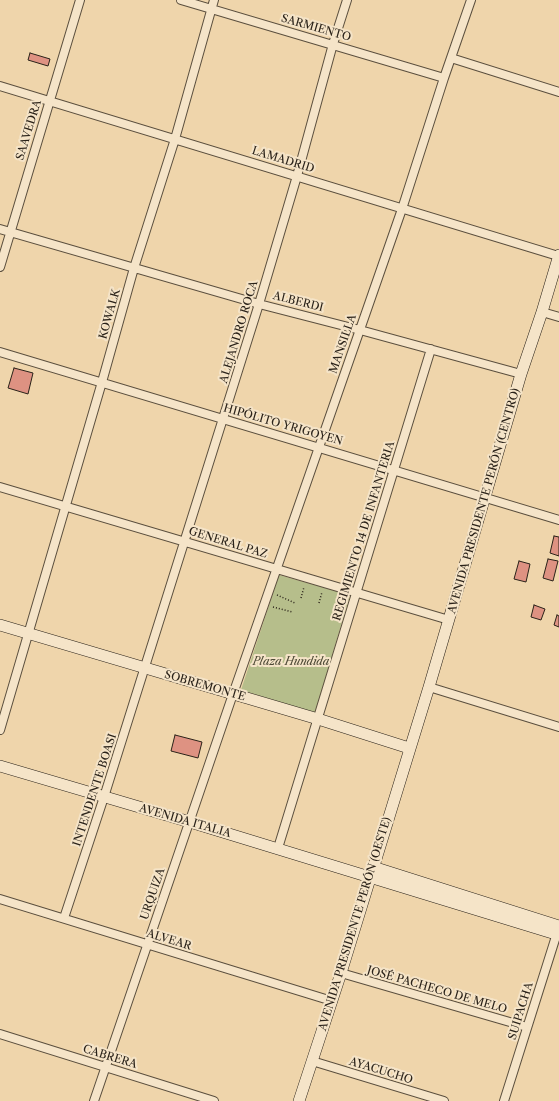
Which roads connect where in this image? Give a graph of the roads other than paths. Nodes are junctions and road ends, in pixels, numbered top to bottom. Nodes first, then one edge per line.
1 (80, 0) edge
2 (181, 0) edge
3 (214, 0) edge
4 (347, 0) edge
5 (470, 0) edge
6 (212, 9) junction
7 (333, 44) junction
8 (451, 58) junction
9 (444, 78) junction
10 (0, 86) edge
11 (559, 92) edge
12 (49, 101) junction
13 (175, 139) junction
14 (297, 176) junction
15 (402, 210) junction
16 (0, 229) edge
17 (10, 232) junction
18 (559, 256) edge
19 (0, 267) edge
20 (134, 268) junction
21 (259, 304) junction
22 (542, 312) junction
23 (559, 317) edge
24 (360, 330) junction
25 (431, 349) junction
26 (0, 352) edge
27 (521, 374) junction
28 (102, 382) junction
29 (223, 419) junction
30 (319, 447) junction
31 (394, 470) junction
32 (0, 487) edge
33 (485, 497) junction
34 (66, 506) junction
35 (559, 520) edge
36 (184, 541) junction
37 (276, 569) junction
38 (356, 592) junction
39 (449, 620) junction
40 (0, 625) edge
41 (28, 633) junction
42 (145, 668) junction
43 (428, 687) junction
44 (233, 694) junction
45 (318, 719) junction
46 (559, 728) edge
47 (0, 730) edge
48 (409, 748) junction
49 (0, 766) edge
50 (104, 797) junction
51 (190, 822) junction
52 (278, 848) junction
53 (371, 872) junction
54 (0, 899) edge
55 (64, 918) junction
56 (558, 931) edge
57 (147, 945) junction
58 (341, 973) junction
59 (332, 1001) junction
60 (527, 1027) junction
61 (0, 1034) edge
62 (312, 1061) junction
63 (106, 1067) junction
64 (94, 1101) edge
65 (214, 1101) edge
66 (299, 1101) edge
67 (444, 1101) edge
68 (504, 1101) edge

1 - 12 street, SAAVEDRA
2 - 6 street, SARMIENTO
3 - 6 street, KOWALK
4 - 7 street, ALEJANDRO ROCA
5 - 8 street, MANSILLA
6 - 7 street, SARMIENTO
6 - 13 street, KOWALK
7 - 9 street, SARMIENTO
7 - 14 street, ALEJANDRO ROCA
8 - 9 street, MANSILLA
8 - 11 street
9 - 15 street, MANSILLA
10 - 12 street, LAMADRID
12 - 13 street, LAMADRID
12 - 17 street, SAAVEDRA
13 - 14 street, LAMADRID
13 - 20 street, KOWALK
14 - 15 street, LAMADRID
14 - 21 street, ALEJANDRO ROCA
15 - 18 street, LAMADRID
15 - 24 street, MANSILLA
16 - 17 street, ALBERDI
17 - 19 street, SAAVEDRA
17 - 20 street, ALBERDI
18 - 22 main road, AVENIDA PRESIDENTE PERÓN (CENTRO)
20 - 21 street, ALBERDI
20 - 28 street, KOWALK
21 - 24 street, ALBERDI
21 - 29 street, ALEJANDRO ROCA
22 - 23 street
22 - 27 main road, AVENIDA PRESIDENTE PERÓN (CENTRO)
24 - 25 street, ALBERDI
24 - 30 street, MANSILLA
25 - 27 street, ALBERDI
25 - 31 street, REGIMIENTO 14 DE INFANTERIA
26 - 28 street, HIPÓLITO YRIGOYEN
27 - 33 main road, AVENIDA PRESIDENTE PERÓN (CENTRO)
28 - 29 street, HIPÓLITO YRIGOYEN
28 - 34 street, KOWALK
29 - 30 street, HIPÓLITO YRIGOYEN
29 - 36 street, ALEJANDRO ROCA
30 - 31 street, HIPÓLITO YRIGOYEN
30 - 37 street, MANSILLA
31 - 33 street, HIPÓLITO YRIGOYEN
31 - 38 street, REGIMIENTO 14 DE INFANTERIA
32 - 34 street, GENERAL PAZ
33 - 35 street, HIPÓLITO YRIGOYEN
33 - 39 main road, AVENIDA PRESIDENTE PERÓN (CENTRO)
34 - 36 street, GENERAL PAZ
34 - 41 street, KOWALK
36 - 37 street, GENERAL PAZ
36 - 42 street, ALEJANDRO ROCA
37 - 38 street, GENERAL PAZ
37 - 44 street, MANSILLA
38 - 39 street, GENERAL PAZ
38 - 45 street, REGIMIENTO 14 DE INFANTERIA
39 - 43 main road, AVENIDA PRESIDENTE PERÓN (CENTRO)
40 - 41 main road, SOBREMONTE
41 - 42 main road, SOBREMONTE
41 - 47 street, KOWALK
42 - 44 main road, SOBREMONTE
42 - 50 street, INTENDENTE BOASI
43 - 46 street
43 - 48 main road, AVENIDA PRESIDENTE PERÓN (CENTRO)
44 - 45 main road, SOBREMONTE
44 - 51 street, URQUIZA
45 - 48 main road, SOBREMONTE
45 - 52 street, REGIMIENTO 14 DE INFANTERIA
48 - 53 main road, AVENIDA PRESIDENTE PERÓN (OESTE)
49 - 50 main road, AVENIDA ITALIA
50 - 51 main road, AVENIDA ITALIA
50 - 55 street, INTENDENTE BOASI
51 - 52 main road, AVENIDA ITALIA
51 - 57 street, URQUIZA
52 - 53 main road, AVENIDA ITALIA
53 - 56 main road, AVENIDA ITALIA
53 - 58 main road, AVENIDA PRESIDENTE PERÓN (OESTE)
54 - 55 street, ALVEAR
55 - 57 street, ALVEAR
56 - 60 street, SUIPACHA
57 - 59 street, ALVEAR
57 - 63 street, URQUIZA
58 - 59 main road, AVENIDA PRESIDENTE PERÓN (OESTE)
58 - 60 street, JOSÉ PACHECO DE MELO
59 - 62 main road, AVENIDA PRESIDENTE PERÓN (OESTE)
60 - 68 street, SUIPACHA
61 - 63 street, CABRERA
62 - 66 main road, AVENIDA PRESIDENTE PERÓN (OESTE)
62 - 67 street, AYACUCHO
63 - 64 street, URQUIZA
63 - 65 street, CABRERA

